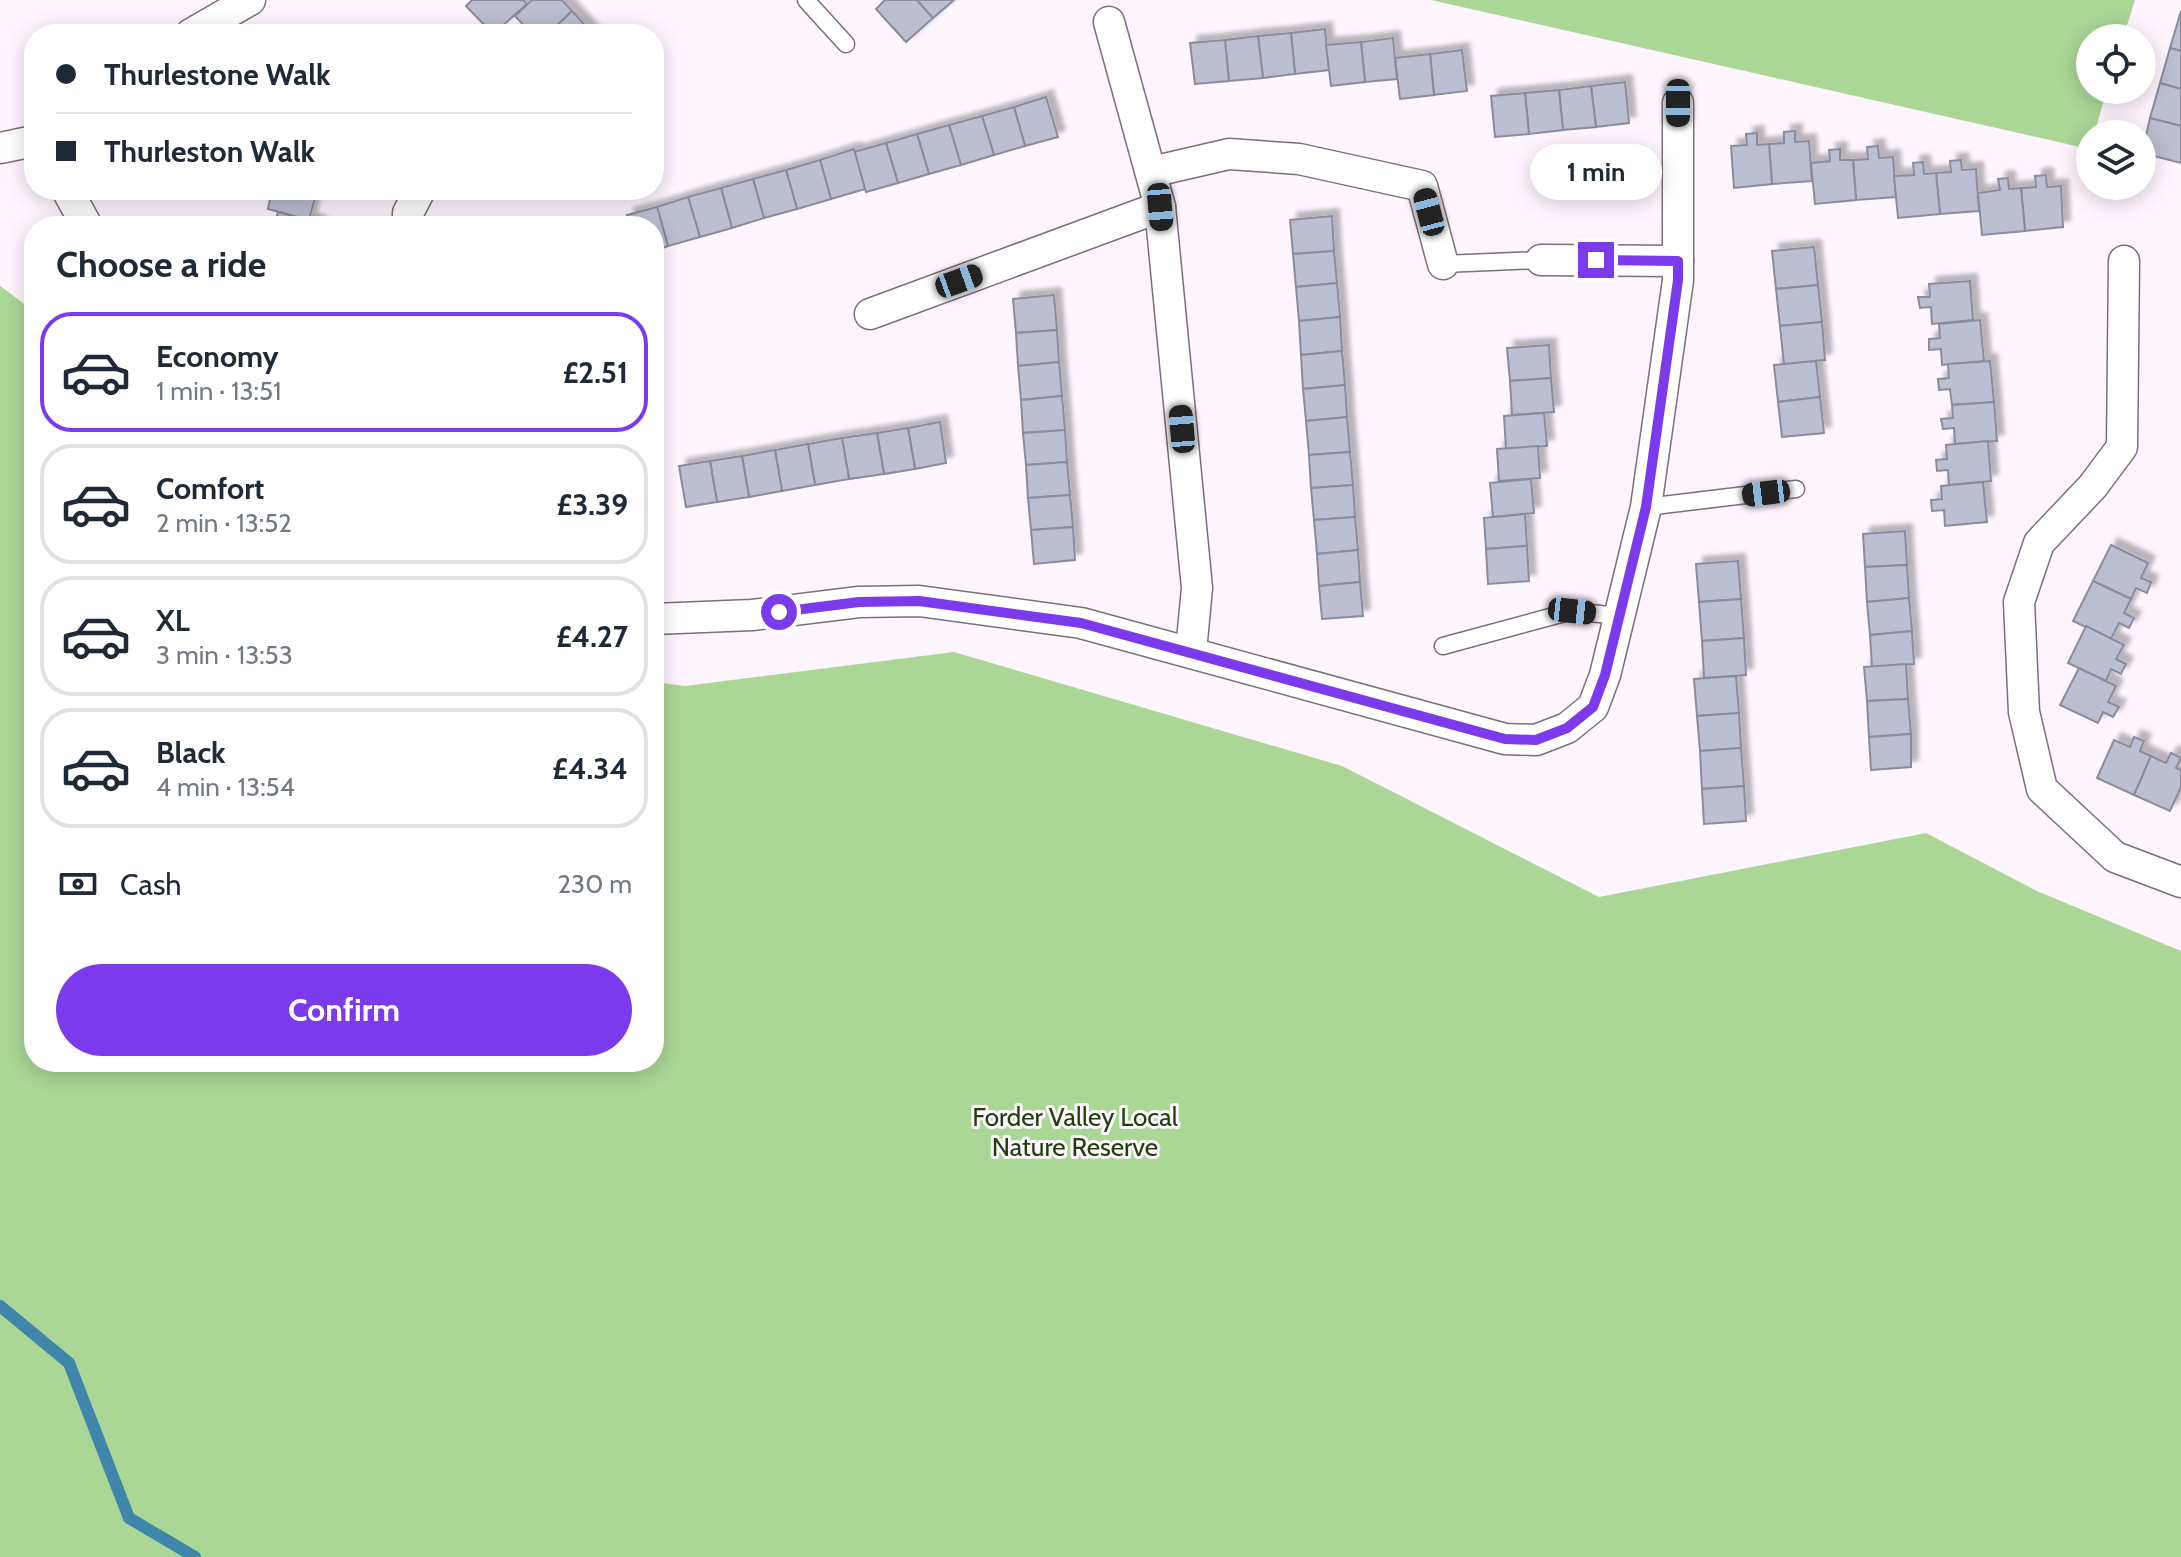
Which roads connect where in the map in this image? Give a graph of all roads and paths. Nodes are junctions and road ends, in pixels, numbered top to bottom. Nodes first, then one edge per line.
1 (806, 0) edge
2 (238, 3) edge
3 (1109, 22) dead end
4 (206, 24) edge
5 (846, 44) dead end
6 (1678, 103) dead end
7 (24, 143) edge
8 (0, 148) edge
9 (1151, 172) junction
10 (1160, 207) junction
11 (1541, 260) joint
12 (1678, 261) junction
13 (2124, 261) dead end
14 (1443, 264) joint
15 (870, 314) dead end
16 (1796, 489) dead end
17 (1646, 507) junction
18 (1618, 616) junction
19 (664, 619) edge
20 (1443, 646) dead end
21 (1191, 651) junction
22 (2181, 882) edge

1 - 5 lane
2 - 4 street
3 - 9 street
6 - 12 street
7 - 8 street
9 - 10 street
9 - 14 street
10 - 15 street
10 - 21 street
11 - 12 street
11 - 14 lane
12 - 17 street
13 - 22 street
16 - 17 lane
17 - 18 street
18 - 20 lane
18 - 21 street
19 - 21 street

